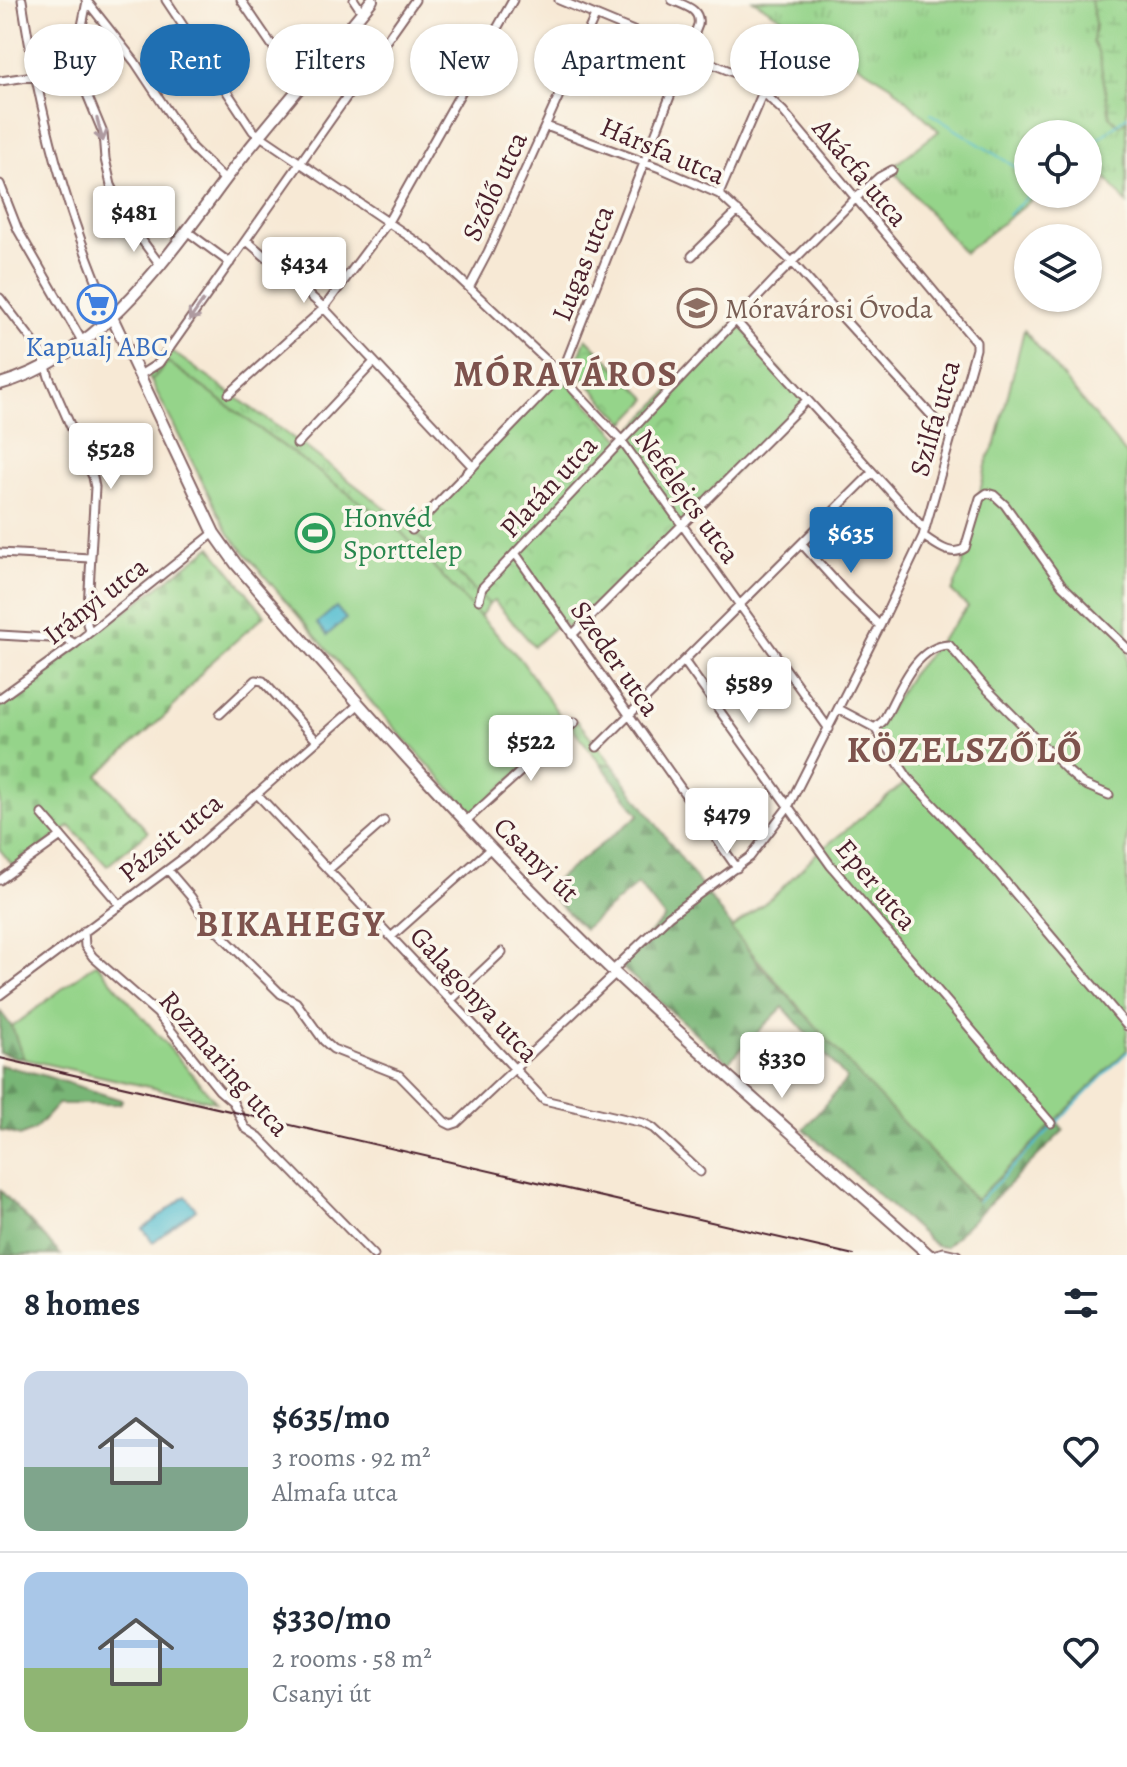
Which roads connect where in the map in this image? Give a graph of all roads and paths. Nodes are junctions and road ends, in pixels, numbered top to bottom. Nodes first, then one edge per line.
1 (22, 0) edge
2 (166, 0) edge
3 (241, 0) edge
4 (354, 0) edge
5 (372, 0) edge
6 (415, 0) edge
7 (513, 0) edge
8 (559, 0) edge
9 (672, 0) edge
10 (87, 1) edge
11 (362, 12) junction
12 (595, 16) junction
13 (26, 24) edge
14 (352, 24) edge
15 (615, 24) edge
16 (697, 24) edge
17 (266, 36) edge
18 (24, 77) edge
19 (0, 81) edge
20 (39, 96) edge
21 (292, 96) edge
22 (670, 96) edge
23 (761, 96) edge
24 (767, 96) edge
25 (546, 126) junction
26 (260, 136) junction
27 (644, 163) junction
28 (300, 165) junction
29 (892, 170) dead end
30 (225, 180) junction
31 (0, 184) edge
32 (719, 194) junction
33 (855, 199) junction
34 (738, 211) junction
35 (388, 222) junction
36 (188, 232) junction
37 (246, 240) junction
38 (692, 256) dead end
39 (792, 262) junction
40 (230, 263) junction
41 (162, 266) junction
42 (470, 286) junction
43 (0, 298) edge
44 (324, 307) junction
45 (111, 315) junction
46 (736, 321) junction
47 (82, 341) junction
48 (976, 342) joint
49 (374, 362) junction
50 (47, 366) junction
51 (140, 375) junction
52 (561, 375) junction
53 (0, 384) edge
54 (229, 394) dead end
55 (807, 400) junction
56 (951, 437) junction
57 (621, 440) junction
58 (297, 444) dead end
59 (473, 467) junction
60 (871, 474) junction
61 (683, 525) junction
62 (412, 530) dead end
63 (214, 533) junction
64 (924, 533) junction
65 (802, 544) junction
66 (0, 553) edge
67 (515, 553) junction
68 (90, 558) junction
69 (479, 600) dead end
70 (740, 606) junction
71 (880, 626) junction
72 (90, 632) junction
73 (0, 635) edge
74 (572, 635) junction
75 (75, 644) junction
76 (1127, 648) edge
77 (684, 661) junction
78 (0, 698) edge
79 (359, 704) junction
80 (839, 709) junction
81 (220, 714) dead end
82 (630, 717) junction
83 (575, 722) dead end
84 (875, 728) junction
85 (829, 729) junction
86 (316, 740) junction
87 (597, 747) dead end
88 (257, 794) junction
89 (1109, 795) dead end
90 (788, 807) junction
91 (42, 814) dead end
92 (384, 821) dead end
93 (466, 821) junction
94 (61, 836) junction
95 (491, 848) junction
96 (737, 868) junction
97 (168, 870) junction
98 (328, 870) junction
99 (0, 880) edge
100 (120, 905) junction
101 (84, 931) junction
102 (391, 937) junction
103 (502, 952) dead end
104 (615, 972) junction
105 (0, 995) edge
106 (451, 1000) junction
107 (1127, 1026) edge
108 (515, 1068) junction
109 (1051, 1123) dead end
110 (700, 1172) dead end
111 (374, 1255) edge
112 (931, 1255) edge
113 (957, 1255) edge

1 - 13 street
2 - 26 street, Nefelejcs utca
3 - 17 street
4 - 11 street
5 - 11 street
6 - 28 street
7 - 35 street
8 - 12 street, Akácfa utca
9 - 16 street, Lugas utca
10 - 30 street
10 -> 41 street
11 - 14 street
12 - 15 street, Akácfa utca
12 - 25 street, Szőlő utca
18 - 19 street
20 - 45 street
21 - 26 street
22 - 27 street, Lugas utca
23 - 32 street
24 - 33 street, Akácfa utca
25 - 27 street, Hársfa utca
25 - 42 street, Szőlő utca
26 - 28 street, Nefelejcs utca
26 - 30 street
27 - 32 street, Hársfa utca
27 - 52 street, Lugas utca
28 - 35 street, Nefelejcs utca
28 - 37 street
29 - 33 street, Platán utca
30 - 36 street
31 - 47 street
32 - 34 street, Hársfa utca
33 - 39 street, Platán utca
33 - 48 street, Akácfa utca
34 - 38 street
34 - 39 street, Hársfa utca
35 - 42 street, Nefelejcs utca
35 - 44 street
36 - 40 street
36 - 41 street
37 - 40 street
37 - 44 street
39 - 46 street, Platán utca
39 - 56 street, Hársfa utca
40 -> 51 street
41 - 45 street
42 - 52 street, Nefelejcs utca
43 - 50 street
44 - 49 street
44 - 54 street
45 - 47 street
45 - 51 street, Csanyi út
46 - 55 street
46 - 57 street, Platán utca
47 - 50 street
48 - 56 street, Szilfa utca
49 - 58 street
49 - 59 street
50 - 53 street
50 - 68 street
51 - 63 street, Csanyi út
52 - 57 street, Nefelejcs utca
52 - 59 street, Lugas utca
55 - 60 street
55 - 61 street
56 - 64 street, Szilfa utca
57 - 61 street, Nefelejcs utca
57 - 67 street, Platán utca
59 - 62 street, Lugas utca
60 - 64 street
60 - 65 street
61 - 70 street, Nefelejcs utca
61 - 74 street
63 - 72 street, Irányi utca
63 - 79 street, Csanyi út
64 - 71 street, Szilfa utca
64 - 76 street
65 - 70 street
65 - 71 street
66 - 68 street
67 - 69 street, Platán utca
67 - 74 street, Szeder utca
68 - 72 street
70 - 77 street
70 - 85 street, Nefelejcs utca
71 - 80 street, Szilfa utca
72 - 75 street, Irányi utca
73 - 75 street
74 - 82 street, Szeder utca
75 - 78 street, Irányi utca
77 - 82 street
77 - 90 street, Eper utca
79 - 86 street, Pázsit utca
79 - 93 street, Csanyi út
80 - 84 street
80 - 85 street, Szilfa utca
81 - 86 street
82 - 87 street
82 - 96 street, Szeder utca
83 - 93 street
84 - 89 street
84 - 107 street
85 - 90 street, Szilfa utca
86 - 88 street, Pázsit utca
88 - 97 street, Pázsit utca
88 - 98 street, Galagonya utca
90 - 96 street, Szilfa utca
90 - 109 street, Eper utca
91 - 94 street
92 - 98 street
93 - 95 street, Csanyi út
94 - 99 street
94 - 100 street
95 - 102 street
95 - 104 street, Csanyi út
96 - 104 street, Szilfa utca
97 - 100 street, Pázsit utca
97 - 108 street, Szilfa utca
98 - 102 street, Galagonya utca
100 - 101 street, Pázsit utca
101 - 105 street, Pázsit utca
101 - 111 street, Rozmaring utca
102 - 106 street, Galagonya utca
103 - 106 street
104 - 108 street, Szilfa utca
104 - 112 street, Csanyi út
106 - 108 street, Galagonya utca
108 - 110 street, Galagonya utca
112 - 113 street

